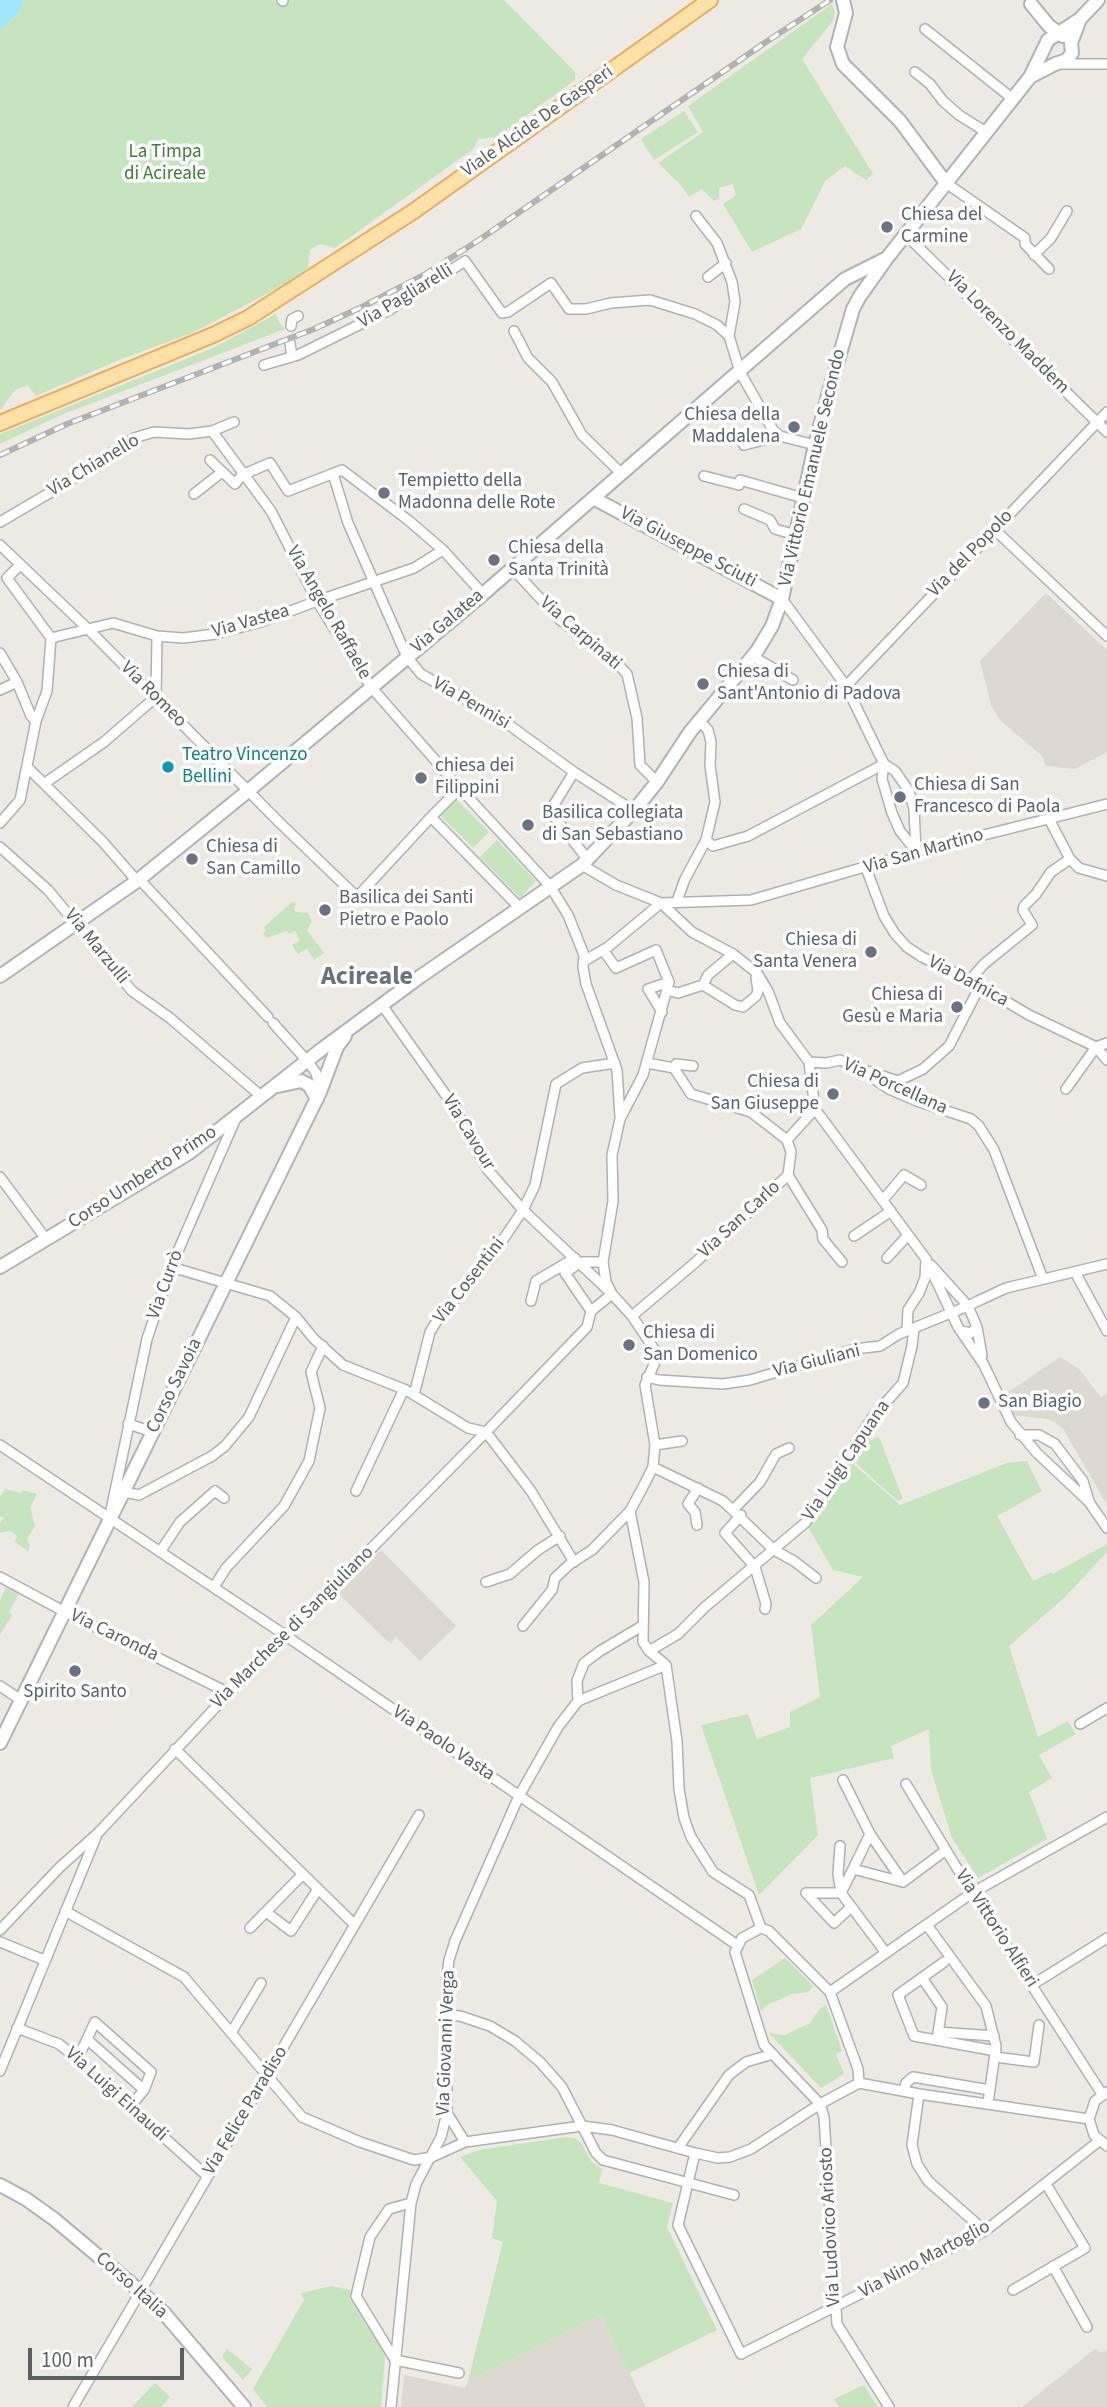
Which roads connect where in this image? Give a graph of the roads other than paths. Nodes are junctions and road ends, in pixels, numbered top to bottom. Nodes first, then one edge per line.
1 (697, 0) edge
2 (710, 0) edge
3 (843, 0) edge
4 (1098, 0) edge
5 (1030, 2) edge
6 (925, 29) dead end
7 (1056, 40) junction
8 (1057, 64) junction
9 (1107, 64) edge
10 (915, 72) dead end
11 (1030, 77) junction
12 (1013, 99) junction
13 (986, 132) junction
14 (946, 183) junction
15 (1067, 211) dead end
16 (696, 215) dead end
17 (906, 235) junction
18 (365, 240) junction
19 (1034, 255) junction
20 (887, 258) junction
21 (726, 263) junction
22 (1049, 269) dead end
23 (708, 277) dead end
24 (845, 279) junction
25 (863, 291) junction
26 (298, 316) dead end
27 (291, 326) dead end
28 (514, 331) dead end
29 (729, 336) junction
30 (290, 343) dead end
31 (292, 357) junction
32 (264, 365) dead end
33 (740, 372) junction
34 (1107, 412) edge
35 (234, 422) dead end
36 (0, 423) edge
37 (1097, 423) junction
38 (212, 431) junction
39 (1107, 432) edge
40 (780, 436) junction
41 (744, 445) dead end
42 (815, 445) junction
43 (210, 460) dead end
44 (222, 472) junction
45 (332, 474) junction
46 (622, 474) junction
47 (242, 475) junction
48 (704, 476) dead end
49 (194, 494) dead end
50 (593, 498) junction
51 (803, 498) junction
52 (744, 509) dead end
53 (0, 522) edge
54 (995, 530) junction
55 (796, 535) junction
56 (0, 545) edge
57 (443, 550) junction
58 (20, 565) junction
59 (512, 568) junction
60 (3, 580) edge
61 (374, 581) junction
62 (483, 594) junction
63 (782, 599) junction
64 (317, 601) junction
65 (87, 628) junction
66 (158, 636) junction
67 (1107, 636) edge
68 (51, 638) junction
69 (0, 653) edge
70 (752, 656) junction
71 (407, 657) junction
72 (793, 680) dead end
73 (16, 682) junction
74 (371, 687) junction
75 (846, 687) junction
76 (0, 690) edge
77 (156, 697) junction
78 (36, 721) junction
79 (700, 721) junction
80 (884, 764) junction
81 (28, 768) junction
82 (574, 772) junction
83 (657, 782) junction
84 (45, 783) junction
85 (458, 787) junction
86 (248, 791) junction
87 (1107, 804) edge
88 (634, 811) junction
89 (430, 818) junction
90 (1049, 818) junction
91 (0, 823) edge
92 (706, 840) junction
93 (0, 847) edge
94 (916, 852) junction
95 (1070, 859) junction
96 (587, 861) junction
97 (866, 868) junction
98 (1107, 876) edge
99 (137, 881) junction
100 (550, 886) junction
101 (677, 901) junction
102 (657, 903) junction
103 (517, 909) junction
104 (76, 922) junction
105 (606, 949) junction
106 (733, 954) junction
107 (446, 958) joint
108 (584, 958) junction
109 (754, 970) junction
110 (0, 976) edge
111 (970, 980) junction
112 (703, 985) junction
113 (668, 986) junction
114 (980, 986) junction
115 (382, 1005) junction
116 (662, 1012) junction
117 (350, 1030) junction
118 (1107, 1043) edge
119 (1096, 1047) junction
120 (307, 1060) junction
121 (1107, 1060) edge
122 (809, 1062) junction
123 (647, 1063) junction
124 (693, 1066) dead end
125 (616, 1067) junction
126 (674, 1068) junction
127 (858, 1068) junction
128 (276, 1084) junction
129 (1066, 1089) dead end
130 (319, 1095) junction
131 (261, 1096) junction
132 (815, 1109) junction
133 (237, 1115) junction
134 (620, 1119) junction
135 (787, 1140) junction
136 (788, 1175) junction
137 (0, 1177) edge
138 (921, 1185) dead end
139 (883, 1200) junction
140 (523, 1210) junction
141 (891, 1211) junction
142 (908, 1235) junction
143 (854, 1236) dead end
144 (46, 1239) junction
145 (887, 1258) dead end
146 (578, 1260) junction
147 (603, 1262) junction
148 (842, 1262) dead end
149 (928, 1262) junction
150 (1107, 1264) edge
151 (0, 1267) edge
152 (171, 1267) junction
153 (1075, 1272) junction
154 (1043, 1279) junction
155 (226, 1282) junction
156 (612, 1294) junction
157 (531, 1301) dead end
158 (968, 1306) junction
159 (591, 1311) junction
160 (952, 1313) junction
161 (632, 1316) junction
162 (296, 1317) junction
163 (976, 1327) junction
164 (910, 1330) junction
165 (962, 1331) junction
166 (1107, 1331) edge
167 (323, 1346) junction
168 (984, 1365) junction
169 (647, 1377) junction
170 (404, 1389) junction
171 (414, 1395) junction
172 (128, 1424) junction
173 (153, 1432) junction
174 (486, 1432) junction
175 (1020, 1435) junction
176 (682, 1441) dead end
177 (0, 1445) edge
178 (655, 1445) junction
179 (789, 1448) dead end
180 (653, 1466) junction
181 (698, 1488) junction
182 (118, 1491) junction
183 (356, 1491) dead end
184 (224, 1498) dead end
185 (1090, 1502) junction
186 (630, 1511) junction
187 (737, 1512) junction
188 (110, 1519) junction
189 (697, 1525) dead end
190 (1107, 1528) edge
191 (560, 1536) junction
192 (774, 1550) junction
193 (160, 1552) junction
194 (574, 1562) junction
195 (754, 1567) junction
196 (0, 1577) edge
197 (816, 1578) dead end
198 (486, 1582) dead end
199 (214, 1587) junction
200 (765, 1609) dead end
201 (65, 1612) junction
202 (523, 1626) dead end
203 (642, 1626) junction
204 (285, 1636) junction
205 (649, 1651) junction
206 (666, 1665) junction
207 (0, 1686) edge
208 (229, 1693) junction
209 (21, 1700) junction
210 (578, 1701) junction
211 (1107, 1708) edge
212 (1080, 1724) dead end
213 (0, 1743) edge
214 (175, 1749) junction
215 (843, 1780) dead end
216 (906, 1784) dead end
217 (519, 1796) junction
218 (419, 1815) dead end
219 (1107, 1817) edge
220 (98, 1833) junction
221 (870, 1834) junction
222 (840, 1846) dead end
223 (946, 1850) junction
224 (853, 1869) junction
225 (303, 1874) junction
226 (903, 1882) junction
227 (318, 1889) junction
228 (841, 1894) junction
229 (972, 1894) junction
230 (851, 1907) junction
231 (65, 1911) junction
232 (266, 1912) junction
233 (760, 1924) junction
234 (355, 1925) junction
235 (927, 1925) junction
236 (250, 1928) dead end
237 (0, 1930) edge
238 (1107, 1938) edge
239 (0, 1942) edge
240 (737, 1945) junction
241 (886, 1953) junction
242 (44, 1961) junction
243 (944, 1962) dead end
244 (922, 1978) junction
245 (261, 1983) dead end
246 (1032, 1985) junction
247 (832, 1990) junction
248 (447, 2015) junction
249 (1039, 2025) dead end
250 (17, 2028) junction
251 (231, 2033) junction
252 (938, 2036) junction
253 (994, 2036) junction
254 (88, 2040) junction
255 (773, 2054) junction
256 (995, 2054) junction
257 (77, 2060) junction
258 (0, 2071) edge
259 (267, 2077) junction
260 (861, 2083) junction
261 (144, 2090) junction
262 (990, 2090) junction
263 (904, 2091) junction
264 (1105, 2093) edge
265 (919, 2095) junction
266 (988, 2103) junction
267 (820, 2104) junction
268 (130, 2107) junction
269 (447, 2113) junction
270 (1089, 2119) junction
271 (582, 2126) junction
272 (465, 2142) junction
273 (1103, 2144) edge
274 (678, 2148) junction
275 (695, 2153) junction
276 (432, 2157) junction
277 (207, 2176) junction
278 (687, 2184) junction
279 (1046, 2184) junction
280 (0, 2185) edge
281 (734, 2196) dead end
282 (411, 2203) junction
283 (985, 2231) junction
284 (1053, 2266) junction
285 (1013, 2290) dead end
286 (141, 2292) junction
287 (834, 2309) junction
288 (1087, 2327) dead end
289 (395, 2360) junction
290 (459, 2374) dead end
291 (73, 2407) edge
292 (244, 2407) edge
293 (391, 2407) edge
294 (889, 2407) edge

1 - 18 main road, Viale Alcide De Gasperi
2 - 18 main road, Viale Alcide De Gasperi
3 - 14 street
4 - 7 street
5 - 7 street
6 - 12 street
7 - 8 street
7 - 8 street
7 - 11 street
8 - 9 street
8 - 11 street
10 - 13 street
11 - 12 street, Via Vittorio Emanuele Secondo
12 - 13 street, Via Vittorio Emanuele Secondo
13 - 14 street, Via Vittorio Emanuele Secondo
14 - 17 street, Via Vittorio Emanuele Secondo
14 - 19 street
15 - 19 street
16 - 21 street
17 - 20 street, Via Vittorio Emanuele Secondo
17 - 37 street, Via Lorenzo Maddem
18 - 36 main road, Viale Alcide De Gasperi
19 - 22 street
20 - 24 street, Via Galatea
20 - 25 street, Via Vittorio Emanuele Secondo
21 - 23 street
21 - 29 street
24 - 25 street
24 - 33 street, Via Galatea
25 - 42 street, Via Vittorio Emanuele Secondo
26 - 27 street
28 - 46 street
29 - 31 street, Via Pagliarelli
29 - 33 street
30 - 31 street
31 - 32 street
33 - 40 street
33 - 46 street, Via Galatea
34 - 37 street, Via del Popolo
35 - 38 street, Via Chianello
37 - 39 street, Via Lorenzo Maddem
37 - 54 street, Via del Popolo
38 - 47 street, Via Angelo Raffaele
38 - 53 street, Via Chianello
40 - 41 street
40 - 42 street
42 - 51 street, Via Vittorio Emanuele Secondo
43 - 44 street
44 - 47 street
44 - 49 street
45 - 47 street
45 - 57 street
45 - 61 street, Via Pennisi
46 - 50 street, Via Galatea
47 - 64 street, Via Angelo Raffaele
48 - 51 street
50 - 59 street, Via Galatea
50 - 63 street, Via Giuseppe Sciuti
51 - 55 street, Via Vittorio Emanuele Secondo
52 - 55 street
54 - 67 street
54 - 75 street, Via del Popolo
55 - 63 street, Via Vittorio Emanuele Secondo
56 - 58 street, Via Romeo
57 - 61 street, Via Vastea
57 - 62 street
58 - 60 street
58 - 65 street, Via Romeo
59 - 62 street, Via Galatea
59 - 83 street, Via Carpinati
60 - 68 street
61 - 64 street, Via Vastea
61 - 71 street, Via Pennisi
62 - 71 street, Via Galatea
63 - 70 street, Via Vittorio Emanuele Secondo
63 - 75 street
64 - 66 street, Via Vastea
64 - 74 street, Via Angelo Raffaele
65 - 66 street, Via Vastea
65 - 68 street, Via Vastea
65 - 77 street, Via Romeo
66 - 77 street
68 - 78 street
69 - 73 street
70 - 72 street
70 - 79 street, Via Vittorio Emanuele Secondo
71 - 74 street, Via Galatea
71 - 82 street, Via Pennisi
73 - 76 street
73 - 78 street
74 - 85 street, Via Angelo Raffaele
74 - 86 street, Via Galatea
75 - 80 street
77 - 84 street
77 - 86 street, Via Romeo
78 - 81 street
79 - 83 street, Via Vittorio Emanuele Secondo
79 - 92 street
80 - 92 street
80 - 94 street
80 - 94 street
81 - 84 street
81 - 91 street
82 - 88 street, Via Pennisi
82 - 96 street
83 - 88 street, Via Vittorio Emanuele Secondo
84 - 99 street
85 - 89 street
85 - 100 street, Via Angelo Raffaele
86 - 89 street, Via Romeo
86 - 99 street, Via Galatea
87 - 90 street, Via San Martino
88 - 96 street, Via Vittorio Emanuele Secondo
89 - 103 street
90 - 94 street, Via San Martino
90 - 95 street
92 - 101 street
93 - 104 street, Via Marzulli
94 - 97 street, Via San Martino
95 - 98 street
95 - 111 street
96 - 100 street, Via Vittorio Emanuele Secondo
96 - 102 street
97 - 101 street, Via San Martino
97 - 111 street, Via Dafnica
99 - 104 street, Via Galatea
99 - 120 street
100 - 103 street, Via Vittorio Emanuele Secondo
100 - 108 street, Via Angelo Raffaele
101 - 102 street, Via San Martino
102 - 105 street
102 - 106 street
103 - 107 street, Via Vittorio Emanuele Secondo
104 - 110 street, Via Galatea
104 - 131 street, Via Marzulli
105 - 108 street
105 - 113 street
106 - 109 street
106 - 112 street
107 - 115 street, Corso Umberto Primo
108 - 125 street, Via Angelo Raffaele
109 - 112 street
109 - 122 street
111 - 114 street, Via Dafnica
112 - 113 street
113 - 116 street
113 - 116 street
114 - 119 street, Via Dafnica
114 - 127 street
115 - 117 street, Corso Umberto Primo
115 - 140 street, Via Cavour
116 - 123 street
117 - 120 street, Corso Umberto Primo
117 - 130 street, Corso Savoia
118 - 119 street
119 - 121 street, Via Dafnica
119 - 129 street
120 - 128 street, Corso Umberto Primo
120 - 130 street
122 - 127 street, Via Porcellana
122 - 132 street
123 - 126 street
123 - 134 street
124 - 126 street
125 - 134 street, Via Angelo Raffaele
125 - 140 street, Via Cosentini
126 - 135 street
127 - 154 street, Via Porcellana
128 - 130 street
128 - 131 street, Corso Umberto Primo
130 - 155 street, Corso Savoia
131 - 133 street, Corso Umberto Primo
132 - 135 street
132 - 139 street
133 - 144 street, Corso Umberto Primo
133 - 152 street, Via Currò
134 - 147 street
135 - 136 street, Via San Carlo
136 - 148 street
136 - 161 street, Via San Carlo
137 - 144 street
138 - 139 street
139 - 141 street
140 - 146 street, Via Cavour
140 - 171 street, Via Cosentini
141 - 142 street
141 - 143 street
142 - 145 street
142 - 149 street
144 - 151 street, Corso Umberto Primo
146 - 147 street
146 - 156 street, Via Cavour
146 - 157 street
146 - 159 street
147 - 156 street
149 - 158 street
149 - 160 street
149 - 164 street, Via Luigi Capuana
150 - 153 street, Via Giuliani
152 - 155 street
152 - 172 street, Via Currò
153 - 154 street, Via Giuliani
153 - 166 street
154 - 158 street, Via Giuliani
155 - 162 street
155 - 173 street, Corso Savoia
156 - 159 street
156 - 161 street, Via Cavour
158 - 160 street, Via Giuliani
158 - 163 street
159 - 174 street, Via Marchese di Sangiuliano
160 - 164 street, Via Giuliani
160 - 165 street
161 - 169 street, Via Cavour
162 - 167 street
162 - 182 street
163 - 165 street
163 - 168 street
164 - 169 street, Via Giuliani
164 - 192 street, Via Luigi Capuana
165 - 168 street
167 - 170 street
167 - 199 street
168 - 175 street
169 - 178 street
170 - 171 street
170 - 183 street
171 - 174 street
172 - 173 street
172 - 182 street, Via Currò
173 - 182 street, Corso Savoia
174 - 191 street
174 - 204 street, Via Marchese di Sangiuliano
175 - 185 street
175 - 185 street
176 - 178 street
177 - 188 street, Via Paolo Vasta
178 - 180 street
179 - 187 street
180 - 181 street
180 - 186 street
181 - 187 street
181 - 189 street
182 - 188 street, Corso Savoia
184 - 193 street
185 - 190 street
186 - 194 street
186 - 203 street
187 - 192 street
187 - 195 street
188 - 193 street, Via Paolo Vasta
188 - 201 street, Corso Savoia
191 - 194 street
191 - 198 street
192 - 195 street, Via Luigi Capuana
192 - 197 street
193 - 199 street, Via Paolo Vasta
194 - 202 street
195 - 200 street
195 - 205 street, Via Luigi Capuana
196 - 201 street, Via Caronda
199 - 204 street, Via Paolo Vasta
201 - 208 street, Via Caronda
201 - 209 street, Corso Savoia
203 - 205 street
203 - 210 street, Via Giovanni Verga
204 - 208 street, Via Marchese di Sangiuliano
204 - 217 street, Via Paolo Vasta
205 - 206 street
206 - 210 street
206 - 233 street
207 - 209 street
208 - 214 street, Via Marchese di Sangiuliano
209 - 213 street, Corso Savoia
210 - 217 street, Via Giovanni Verga
211 - 212 street
214 - 220 street, Via Marchese di Sangiuliano
214 - 225 street
215 - 221 street
216 - 223 street, Via Vittorio Alfieri
217 - 240 street, Via Paolo Vasta
217 - 248 street, Via Giovanni Verga
218 - 234 street, Via Felice Paradiso
219 - 229 street
220 - 231 street
220 - 237 street, Via Marchese di Sangiuliano
221 - 224 street
221 - 226 street
222 - 228 street
223 - 226 street
223 - 229 street, Via Vittorio Alfieri
224 - 226 street
224 - 228 street
225 - 227 street
225 - 232 street
227 - 232 street
227 - 234 street
228 - 230 street
228 - 230 street
229 - 235 street
229 - 246 street, Via Vittorio Alfieri
230 - 241 street
231 - 242 street
231 - 251 street
232 - 236 street
233 - 240 street
233 - 247 street
234 - 259 street, Via Felice Paradiso
235 - 241 street
235 - 253 street
238 - 246 street
239 - 242 street
240 - 255 street
241 - 247 street
242 - 250 street
243 - 244 street
244 - 252 street
244 - 252 street
245 - 251 street
246 - 264 street, Via Vittorio Alfieri
247 - 260 street
248 - 269 street, Via Giovanni Verga
248 - 271 street
249 - 256 street
250 - 257 street, Via Luigi Einaudi
250 - 258 street
251 - 259 street
252 - 253 street
252 - 256 street
253 - 256 street
254 - 257 street
254 - 261 street
254 - 261 street
255 - 267 street
255 - 274 street
256 - 262 street
257 - 268 street, Via Luigi Einaudi
259 - 276 street
259 - 277 street, Via Felice Paradiso
260 - 263 street
260 - 267 street
261 - 268 street
262 - 263 street
262 - 266 street
263 - 265 street
264 - 270 street
265 - 266 street
265 - 283 street
266 - 270 street
267 - 275 street
267 - 287 street, Via Ludovico Ariosto
268 - 277 street, Via Luigi Einaudi
269 - 272 street
269 - 276 street, Via Giovanni Verga
270 - 273 street
271 - 272 street
271 - 274 street
271 - 278 street
272 - 276 street
273 - 279 street, Via Nino Martoglio
274 - 275 street
275 - 278 street
276 - 282 street, Via Giovanni Verga
277 - 286 street, Via Felice Paradiso
278 - 281 street
278 - 287 street, Via Nino Martoglio
279 - 283 street, Via Nino Martoglio
279 - 284 street
280 - 286 street, Corso Italia
282 - 289 street, Via Giovanni Verga
282 - 289 street
283 - 287 street, Via Nino Martoglio
284 - 285 street
284 - 288 street
286 - 291 street, Via Felice Paradiso
286 - 292 street, Corso Italia
287 - 294 street, Via Ludovico Ariosto
289 - 290 street
289 - 293 street, Via Giovanni Verga

